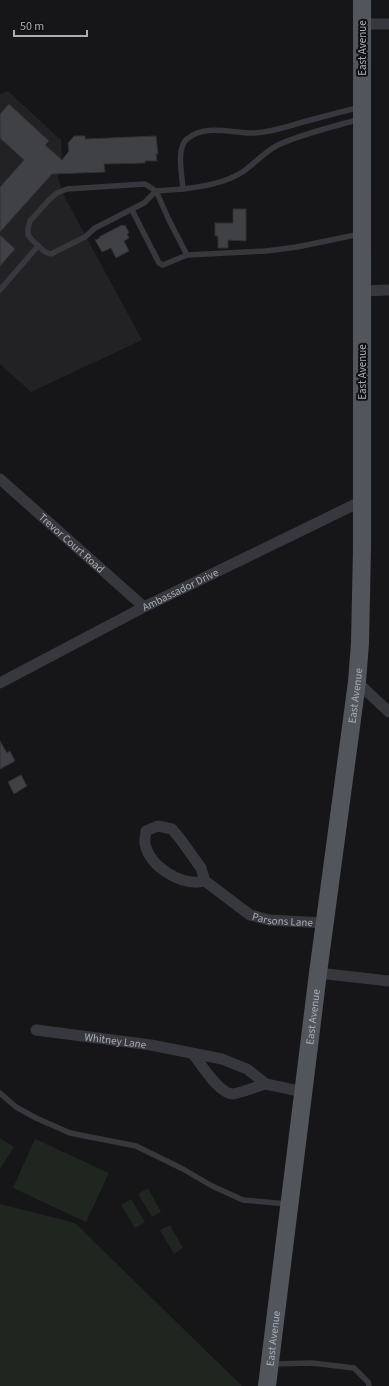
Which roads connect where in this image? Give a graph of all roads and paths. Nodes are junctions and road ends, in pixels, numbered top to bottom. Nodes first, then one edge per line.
1 (362, 0) edge
2 (362, 24) junction
3 (389, 24) edge
4 (362, 112) junction
5 (183, 189) junction
6 (156, 191) junction
7 (132, 210) junction
8 (362, 234) junction
9 (38, 246) junction
10 (187, 255) junction
11 (0, 290) edge
12 (389, 290) edge
13 (362, 291) junction
14 (0, 479) edge
15 (362, 500) junction
16 (144, 607) junction
17 (357, 682) junction
18 (0, 683) edge
19 (389, 712) edge
20 (205, 881) junction
21 (325, 923) junction
22 (318, 973) junction
23 (389, 981) edge
24 (36, 1030) dead end
25 (193, 1054) junction
26 (266, 1084) junction
27 (304, 1092) junction
28 (0, 1093) edge
29 (290, 1204) junction
30 (269, 1364) junction
31 (267, 1386) edge
32 (369, 1386) edge

1 - 2 main road, East Avenue
2 - 3 street
2 - 4 main road, East Avenue
4 - 5 lane
4 - 5 lane
4 - 8 main road, East Avenue
5 - 6 lane
6 - 7 lane
6 - 9 lane
6 - 10 lane
7 - 9 lane
7 - 10 lane
8 - 10 lane
8 - 13 main road, East Avenue
9 - 11 lane
12 - 13 street
13 - 15 main road, East Avenue
14 - 16 street, Trevor Court Road
15 - 16 street, Ambassador Drive
15 - 17 main road, East Avenue
16 - 18 street, Ambassador Drive
17 - 19 street
17 - 21 main road, East Avenue
20 - 20 street, Parsons Lane
20 - 21 street, Parsons Lane
21 - 22 main road, East Avenue
22 - 23 street
22 - 27 main road, East Avenue
24 - 25 street, Whitney Lane
25 - 26 street, Whitney Lane
25 - 26 street, Whitney Lane
26 - 27 street, Whitney Lane
27 - 29 main road, East Avenue
28 - 29 lane
29 - 30 main road, East Avenue
30 - 31 main road, East Avenue
30 - 32 lane

